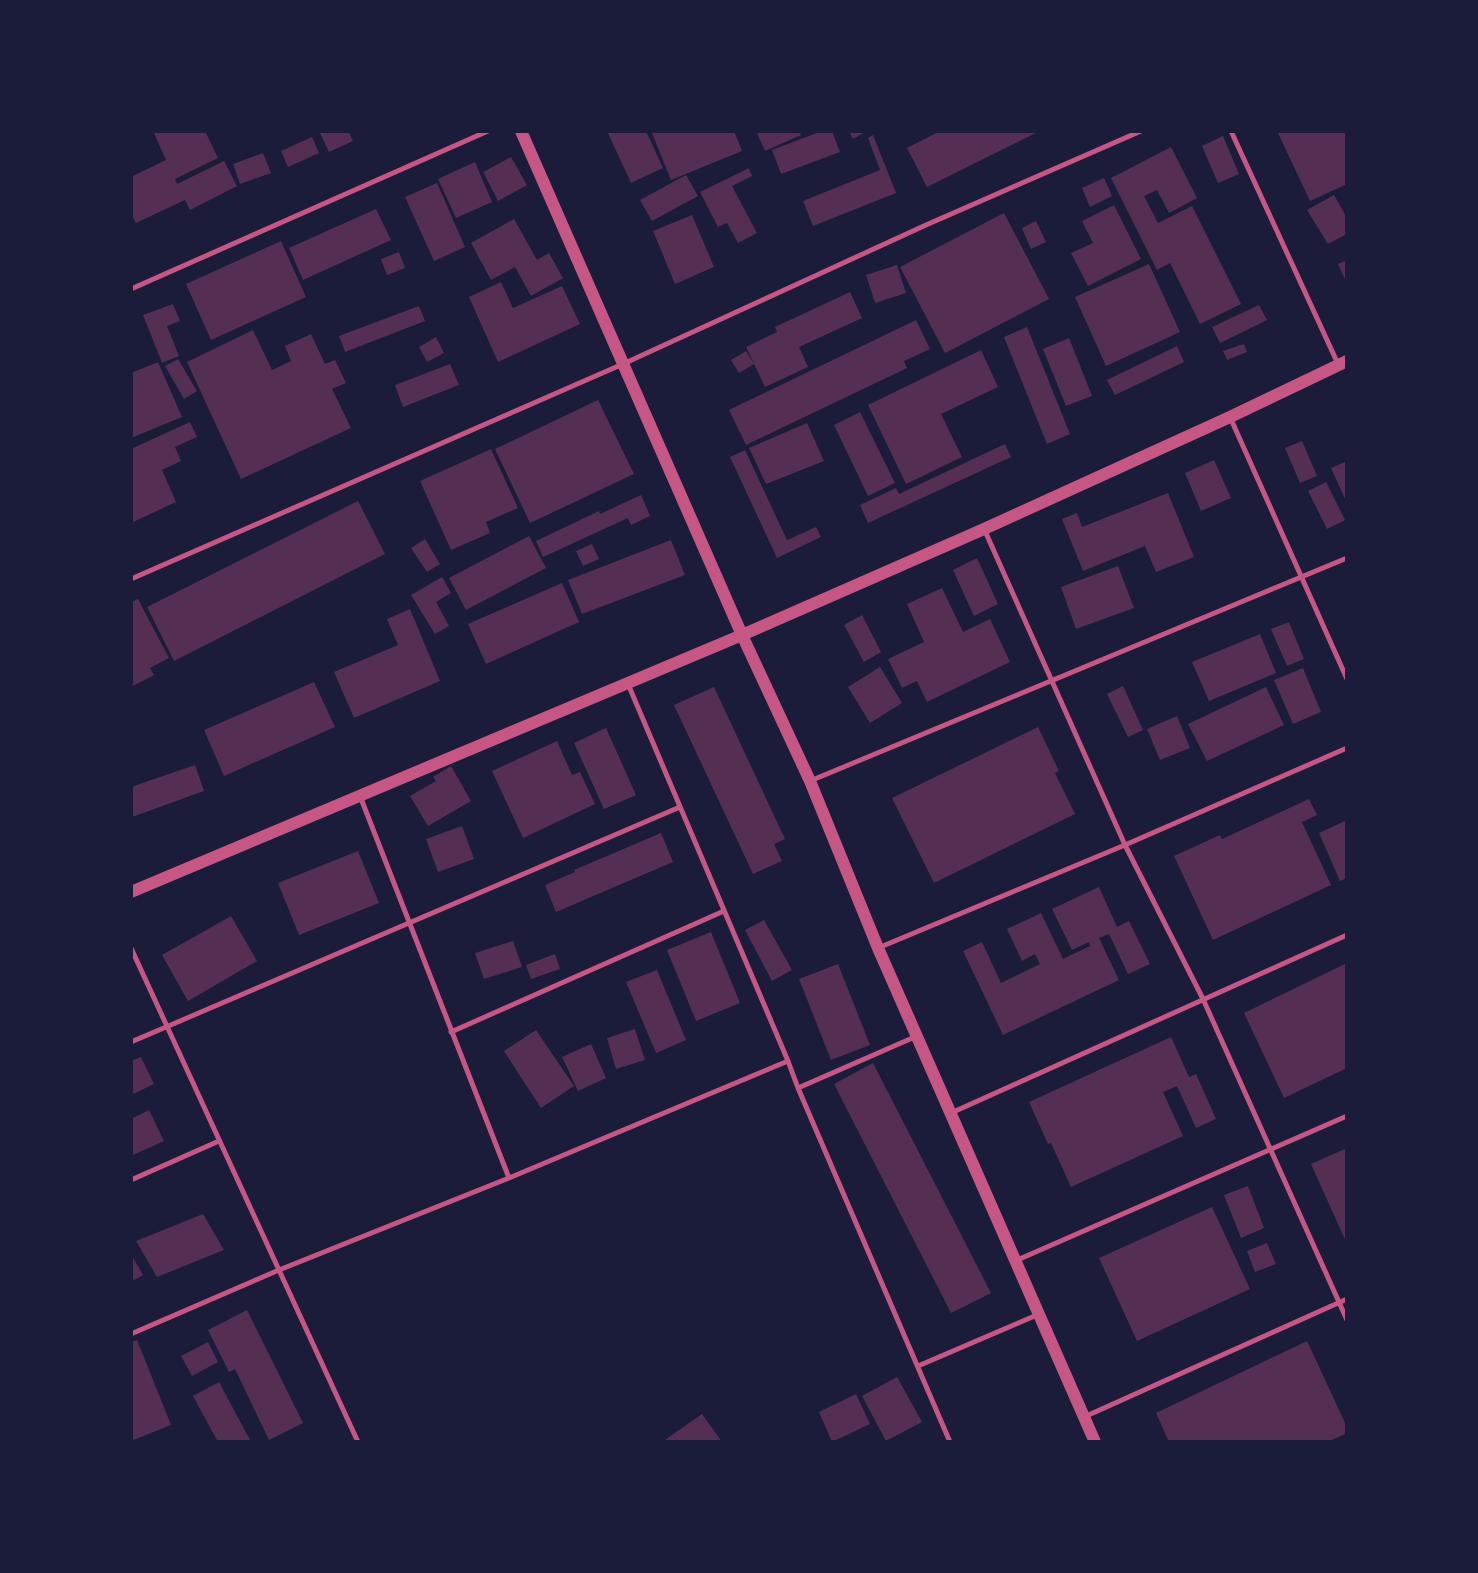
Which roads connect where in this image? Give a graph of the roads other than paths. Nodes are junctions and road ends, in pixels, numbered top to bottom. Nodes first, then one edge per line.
1 (488, 131) edge
2 (521, 131) edge
3 (1141, 131) edge
4 (1231, 131) edge
5 (131, 289) edge
6 (1342, 363) edge
7 (623, 364) junction
8 (1230, 417) junction
9 (984, 529) junction
10 (1347, 558) edge
11 (1301, 577) junction
12 (131, 579) edge
13 (742, 635) junction
14 (1347, 679) edge
15 (1052, 680) junction
16 (628, 683) junction
17 (1347, 748) edge
18 (810, 781) junction
19 (360, 796) junction
20 (680, 807) junction
21 (1125, 845) junction
22 (131, 892) edge
23 (724, 911) junction
24 (410, 924) junction
25 (1347, 935) edge
26 (878, 947) junction
27 (131, 948) edge
28 (1203, 999) junction
29 (167, 1026) junction
30 (452, 1032) junction
31 (917, 1037) junction
32 (131, 1042) edge
33 (788, 1061) junction
34 (798, 1088) junction
35 (951, 1113) junction
36 (1347, 1116) edge
37 (219, 1141) junction
38 (1270, 1149) junction
39 (509, 1178) junction
40 (131, 1180) edge
41 (1016, 1261) junction
42 (279, 1270) junction
43 (1347, 1299) edge
44 (1339, 1302) junction
45 (1039, 1315) junction
46 (1347, 1320) edge
47 (131, 1334) edge
48 (918, 1366) junction
49 (1084, 1417) junction
50 (358, 1442) edge
51 (950, 1442) edge
52 (1095, 1442) edge

1 - 5 lane
2 - 7 street
3 - 7 lane
4 - 6 lane
6 - 8 street
7 - 12 lane
7 - 13 street
8 - 9 street
8 - 11 lane
9 - 13 street
9 - 15 lane
10 - 11 lane
11 - 14 lane
11 - 15 lane
13 - 16 street
13 - 18 street
15 - 18 lane
15 - 21 lane
16 - 19 street
16 - 20 lane
17 - 21 lane
18 - 26 street
19 - 22 street
19 - 24 lane
20 - 23 lane
20 - 24 lane
21 - 26 lane
21 - 28 lane
23 - 30 lane
23 - 33 lane
24 - 29 lane
24 - 30 lane
25 - 28 lane
26 - 31 street
27 - 29 lane
28 - 35 lane
28 - 38 lane
29 - 32 lane
29 - 37 lane
30 - 39 lane
31 - 34 lane
31 - 35 street
33 - 34 lane
33 - 39 lane
34 - 48 lane
35 - 41 street
36 - 38 lane
37 - 40 lane
37 - 42 lane
38 - 41 lane
38 - 44 lane
39 - 42 lane
41 - 45 street
42 - 47 lane
42 - 50 lane
43 - 44 lane
44 - 46 lane
44 - 49 lane
45 - 48 lane
45 - 49 street
48 - 51 lane
49 - 52 street

